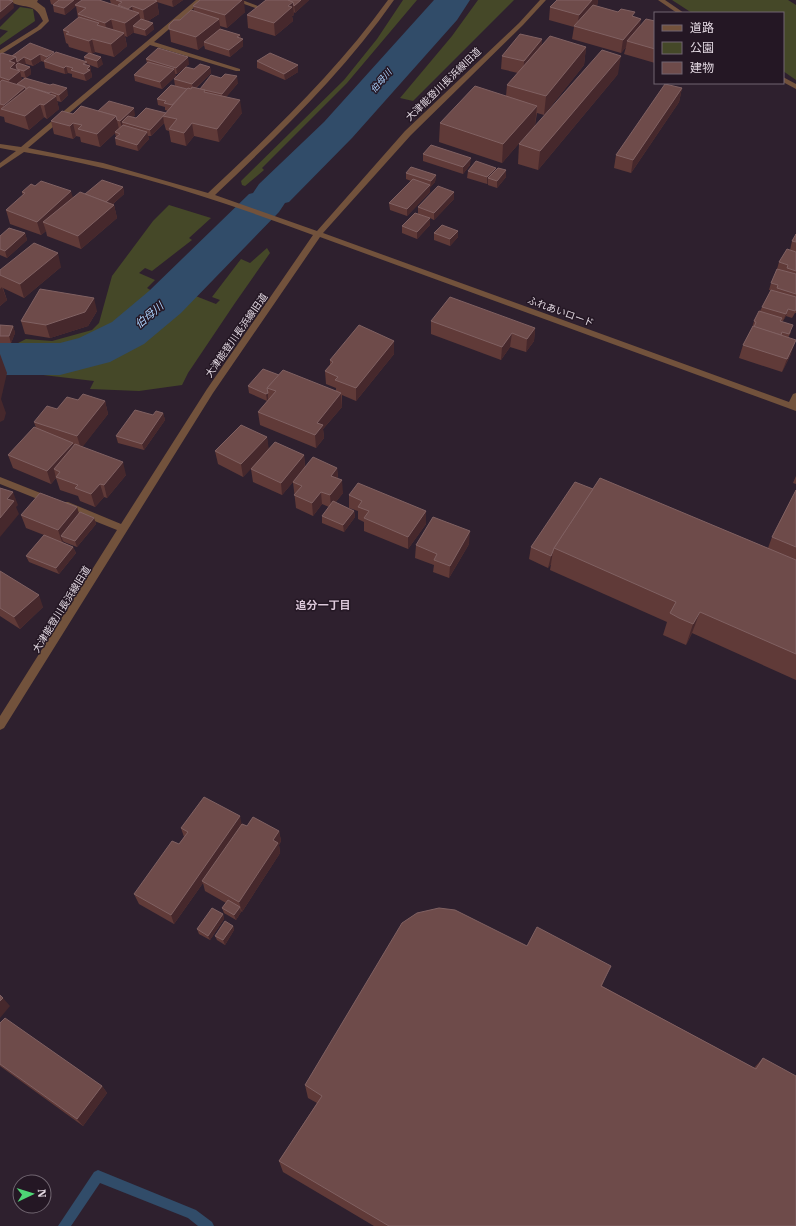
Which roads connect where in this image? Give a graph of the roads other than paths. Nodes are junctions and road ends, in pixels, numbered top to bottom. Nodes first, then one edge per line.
1 (11, 0) edge
2 (200, 0) edge
3 (236, 0) edge
4 (391, 0) edge
5 (543, 0) edge
6 (661, 0) edge
7 (34, 1) edge
8 (260, 8) edge
9 (679, 12) edge
10 (150, 43) junction
11 (0, 53) edge
12 (238, 70) dead end
13 (784, 80) edge
14 (796, 87) edge
15 (0, 146) edge
16 (23, 149) junction
17 (0, 166) edge
18 (211, 195) junction
19 (318, 234) junction
20 (796, 396) edge
21 (794, 407) edge
22 (0, 480) edge
23 (124, 528) junction
24 (0, 725) edge

1 - 7 street
2 - 10 street
3 - 8 street
4 - 18 street
5 - 19 street, 大津能登川長浜線旧道
6 - 9 street
7 - 11 street
10 - 12 street
10 - 16 street
13 - 14 street
15 - 16 street, ふれあいロード
16 - 17 street
16 - 18 street, ふれあいロード
18 - 19 street, ふれあいロード
19 - 21 street, ふれあいロード
19 - 23 street, 大津能登川長浜線旧道
20 - 21 street
22 - 23 street
23 - 24 street, 大津能登川長浜線旧道

